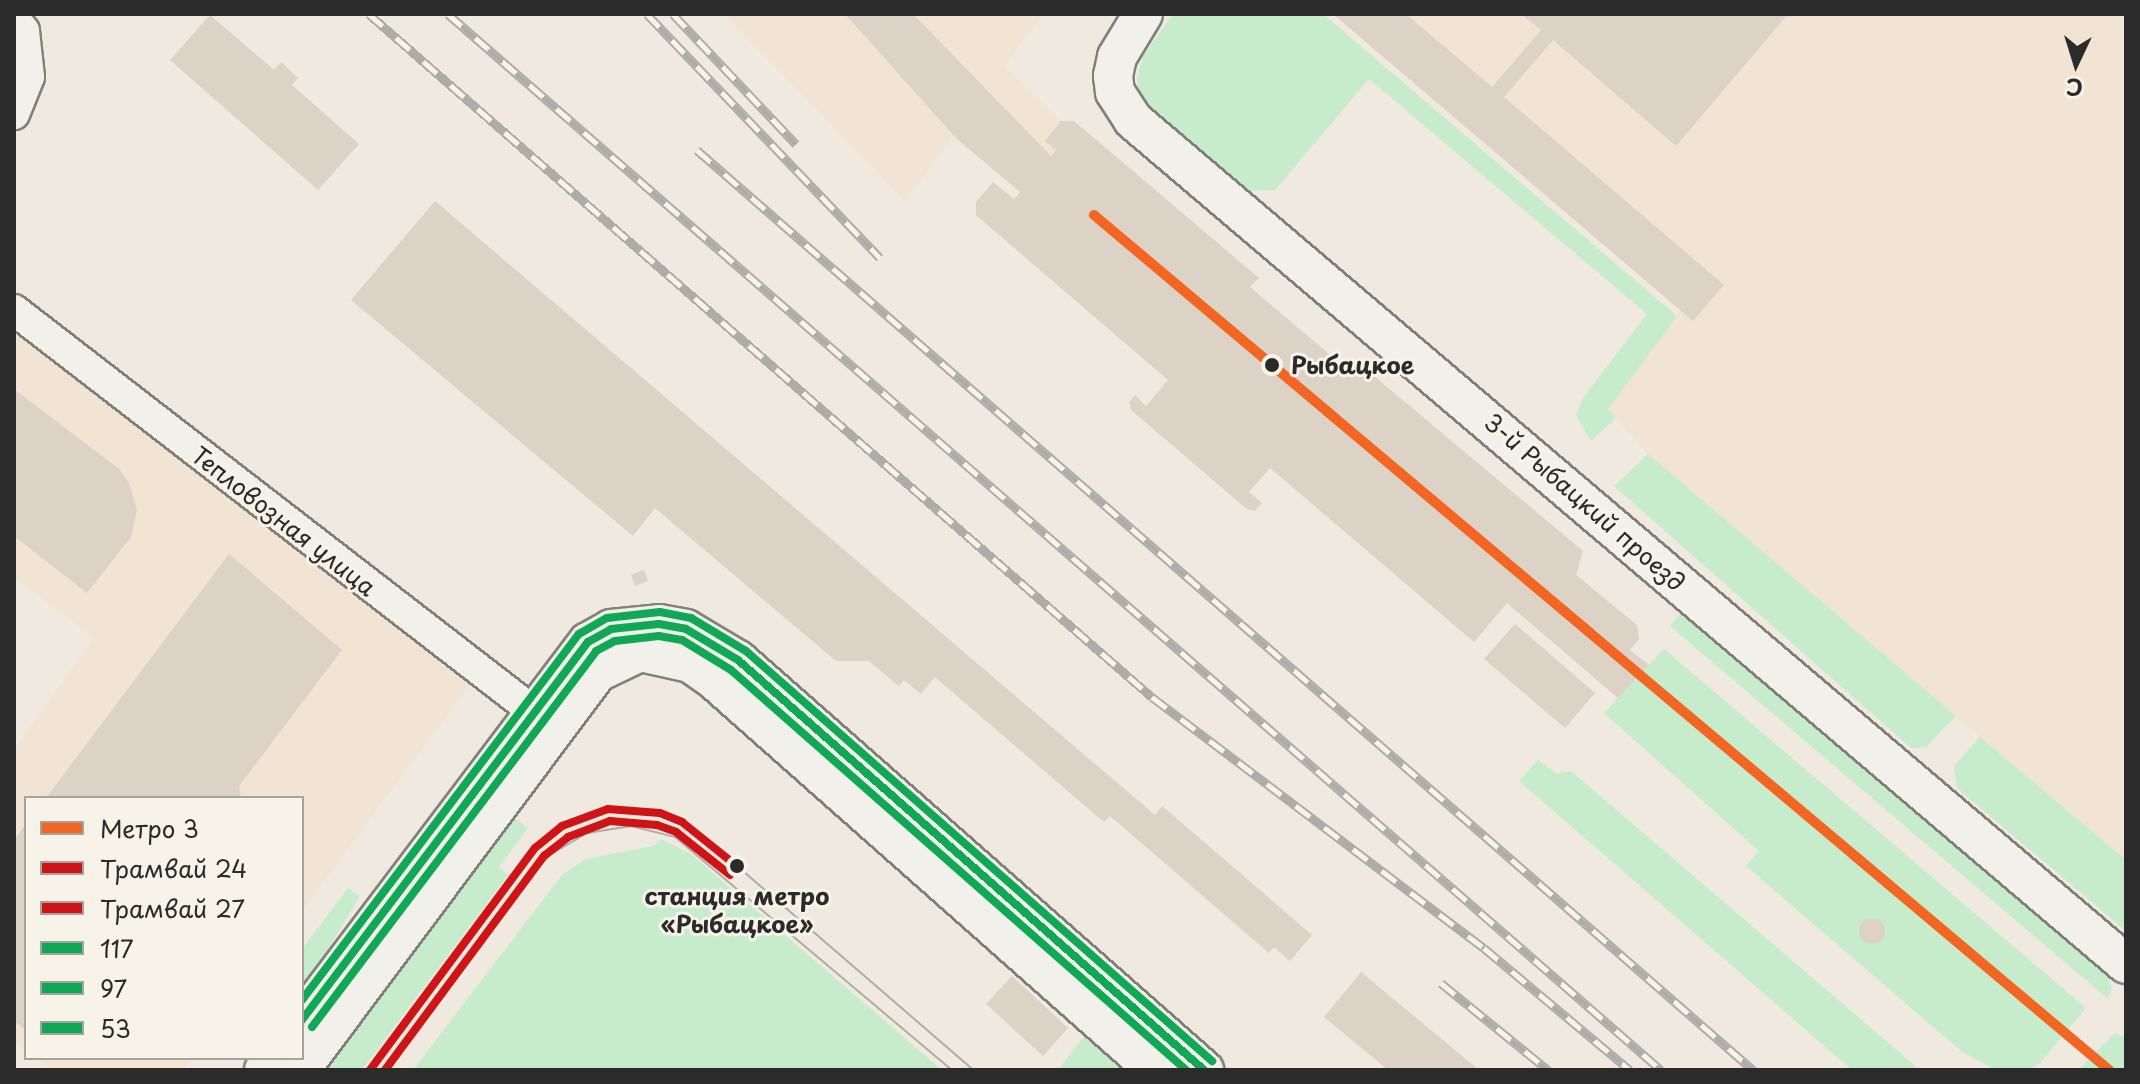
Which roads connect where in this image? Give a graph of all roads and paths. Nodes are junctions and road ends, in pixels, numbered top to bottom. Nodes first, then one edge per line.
1 (1143, 14) edge
2 (14, 18) edge
3 (14, 114) edge
4 (14, 310) edge
5 (661, 639) junction
6 (544, 720) junction
7 (2126, 964) edge
8 (304, 1018) edge
9 (300, 1070) edge
10 (1155, 1070) edge
11 (1204, 1070) edge

1 - 7 street, 3-й Рыбацкий проезд
2 - 3 street
4 - 6 street, Тепловозная улица
5 - 6 street
5 - 10 street
5 - 11 street
6 - 8 street
6 - 9 street

